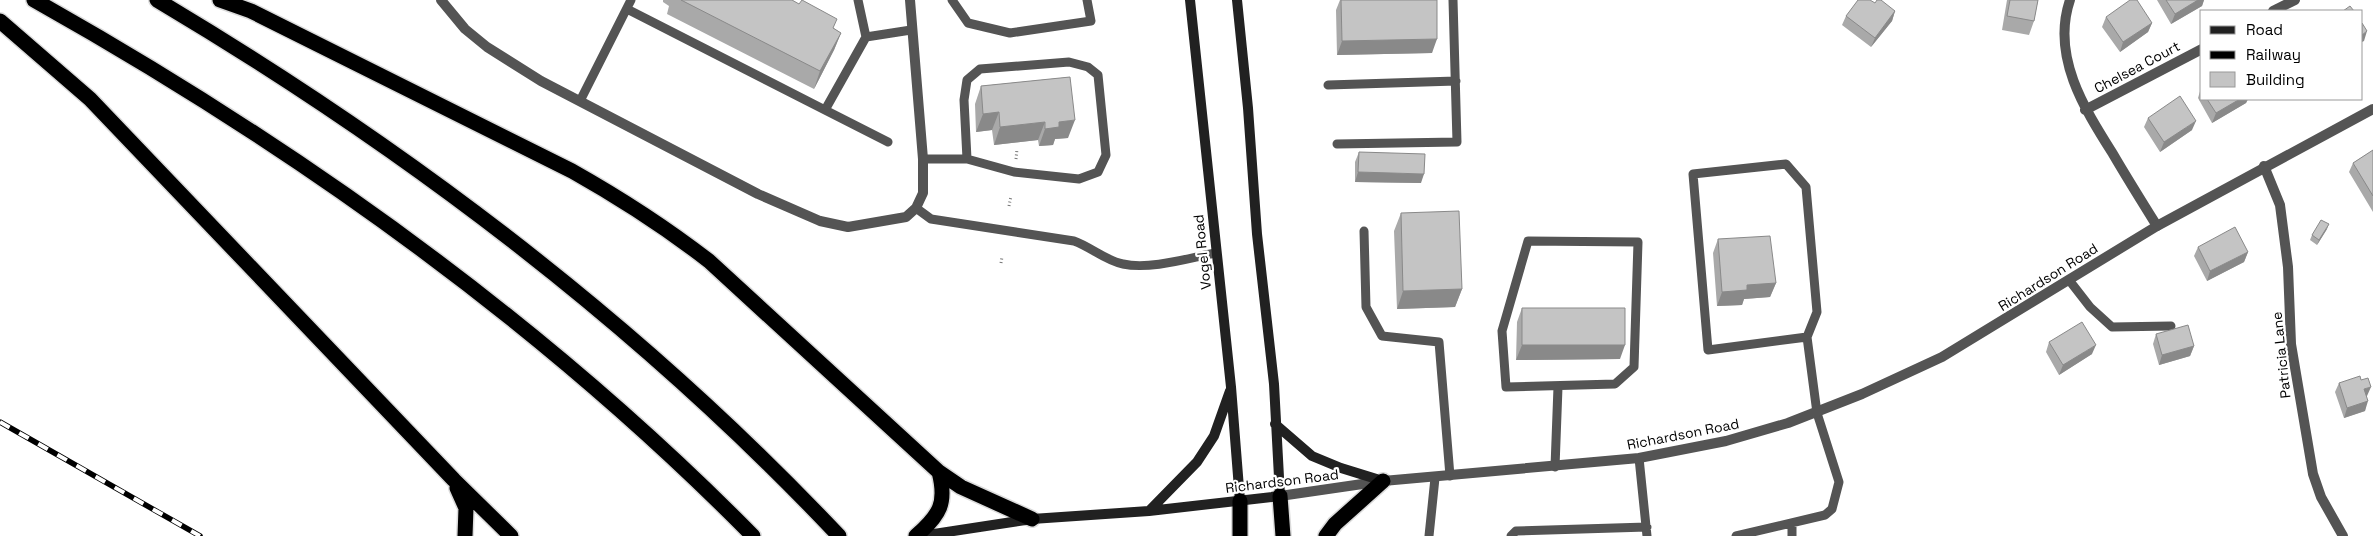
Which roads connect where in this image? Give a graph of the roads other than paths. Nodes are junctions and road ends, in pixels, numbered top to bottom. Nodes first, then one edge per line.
1 (34, 0) edge
2 (157, 0) edge
3 (220, 0) edge
4 (441, 0) edge
5 (858, 0) edge
6 (910, 0) edge
7 (952, 0) edge
8 (1087, 0) edge
9 (1190, 0) edge
10 (1237, 0) edge
11 (1453, 0) edge
12 (2070, 0) edge
13 (2295, 0) edge
14 (629, 4) edge
15 (2275, 10) edge
16 (0, 21) edge
17 (911, 30) junction
18 (866, 37) junction
19 (2200, 50) edge
20 (1456, 81) junction
21 (1328, 85) dead end
22 (580, 102) junction
23 (2373, 109) edge
24 (825, 110) junction
25 (2086, 110) junction
26 (888, 142) dead end
27 (1337, 144) dead end
28 (923, 159) junction
29 (967, 159) junction
30 (2264, 166) junction
31 (916, 208) junction
32 (2157, 226) junction
33 (1364, 231) dead end
34 (1216, 253) junction
35 (2069, 280) junction
36 (2171, 326) dead end
37 (1807, 337) junction
38 (1232, 387) junction
39 (1558, 387) junction
40 (1817, 413) junction
41 (1276, 424) junction
42 (1639, 458) junction
43 (1555, 467) junction
44 (939, 472) junction
45 (1450, 476) junction
46 (1435, 478) junction
47 (454, 480) junction
48 (1383, 481) junction
49 (1280, 496) junction
50 (1240, 501) junction
51 (1149, 511) junction
52 (1032, 519) junction
53 (1792, 523) junction
54 (1647, 532) edge
55 (465, 536) edge
56 (511, 536) edge
57 (753, 536) edge
58 (839, 536) edge
59 (916, 536) edge
60 (920, 536) edge
61 (1240, 536) edge
62 (1283, 536) edge
63 (1326, 536) edge
64 (1429, 536) edge
65 (1511, 536) edge
66 (1736, 536) edge
67 (1792, 536) edge
68 (2343, 536) edge

1 - 57 highway
2 - 58 highway
3 - 44 highway
4 - 22 street
5 - 18 lane
6 - 17 street
7 - 8 lane
9 - 34 main road, Vogel Road
10 - 41 main road
11 - 20 lane
12 - 25 street
13 - 15 street
14 - 22 lane
14 - 24 lane
16 - 47 highway
17 - 18 lane
17 - 28 street
18 - 24 lane
19 - 25 street, Chelsea Court
20 - 21 lane
20 - 27 lane
22 - 31 street
23 - 30 street, Richardson Road
24 - 26 lane
25 - 32 street
28 - 29 lane
28 - 31 street
29 - 29 lane
30 - 32 street, Richardson Road
30 - 68 street, Patricia Lane
31 - 34 lane
32 - 35 street, Richardson Road
33 - 45 lane
34 - 38 main road, Vogel Road
35 - 36 lane
35 - 40 street, Richardson Road
37 - 37 lane
37 - 40 lane
38 - 50 main road, Vogel Road
38 - 51 main road
39 - 39 lane
39 - 43 lane
40 - 42 street, Richardson Road
40 - 53 lane
41 - 48 main road
41 - 49 main road
42 - 43 street, Richardson Road
42 - 54 lane
43 - 45 street, Richardson Road
44 - 52 highway
44 - 59 highway
45 - 46 street, Richardson Road
46 - 48 street, Richardson Road
46 - 64 lane
47 - 55 highway
47 - 56 highway
48 - 49 street, Richardson Road
48 - 63 highway
49 - 50 main road, Richardson Road
49 - 62 highway
50 - 51 main road, Richardson Road
50 - 61 highway
51 - 52 main road, Richardson Road
52 - 60 main road, Richardson Road
53 - 66 lane
53 - 67 lane
54 - 65 lane

